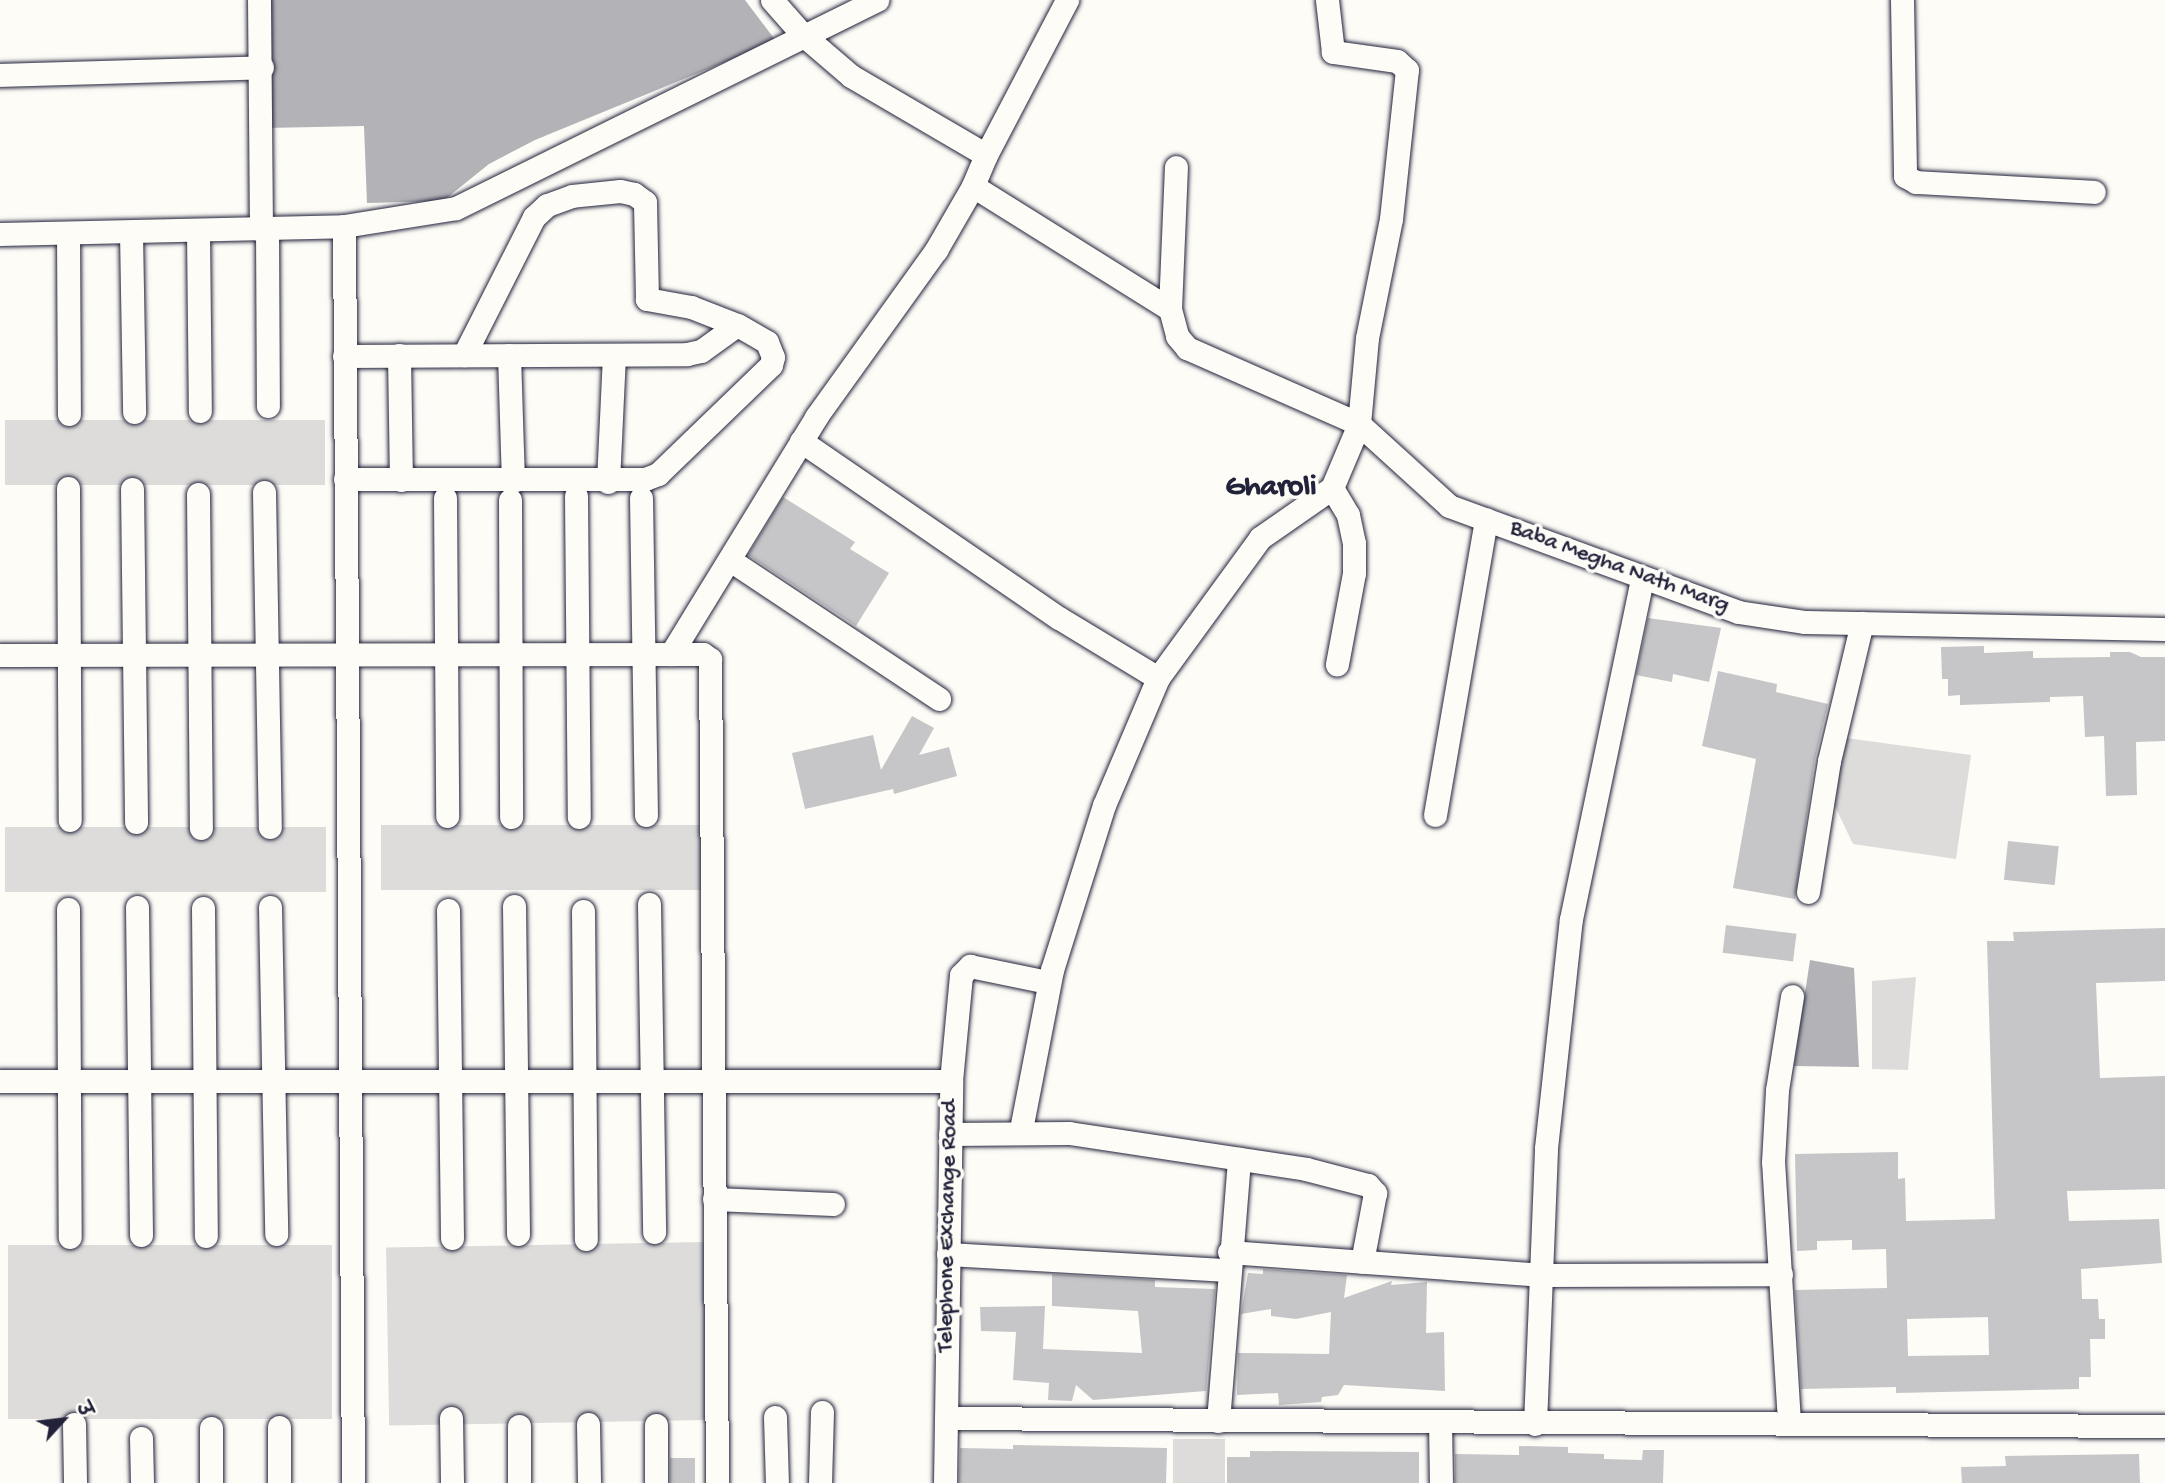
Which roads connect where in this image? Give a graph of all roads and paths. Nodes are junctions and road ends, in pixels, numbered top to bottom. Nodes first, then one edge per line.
1 (259, 0) edge
2 (772, 0) edge
3 (877, 0) edge
4 (1067, 0) edge
5 (1327, 0) edge
6 (1902, 0) edge
7 (802, 34) junction
8 (262, 67) junction
9 (0, 75) edge
10 (986, 155) junction
11 (1177, 167) dead end
12 (973, 186) junction
13 (2094, 192) dead end
14 (344, 226) junction
15 (264, 230) junction
16 (198, 232) junction
17 (68, 233) junction
18 (131, 233) junction
19 (0, 234) edge
20 (1170, 309) junction
21 (737, 325) junction
22 (399, 355) junction
23 (464, 355) junction
24 (509, 355) junction
25 (614, 355) junction
26 (344, 356) junction
27 (268, 406) dead end
28 (200, 411) dead end
29 (134, 412) dead end
30 (69, 414) dead end
31 (1359, 424) junction
32 (801, 441) junction
33 (345, 480) junction
34 (401, 480) junction
35 (608, 482) junction
36 (68, 488) dead end
37 (1332, 488) junction
38 (132, 489) dead end
39 (511, 490) junction
40 (264, 492) dead end
41 (198, 494) dead end
42 (576, 496) dead end
43 (445, 498) dead end
44 (641, 498) dead end
45 (1486, 519) junction
46 (730, 560) junction
47 (1642, 578) junction
48 (1862, 624) junction
49 (2165, 629) edge
50 (347, 654) junction
51 (446, 654) junction
52 (511, 654) junction
53 (578, 654) junction
54 (643, 654) junction
55 (671, 654) junction
56 (0, 655) edge
57 (69, 655) junction
58 (135, 655) junction
59 (200, 655) junction
60 (267, 655) junction
61 (1337, 664) dead end
62 (1158, 678) junction
63 (939, 699) dead end
64 (646, 815) dead end
65 (1435, 815) dead end
66 (447, 816) dead end
67 (512, 817) dead end
68 (579, 817) dead end
69 (70, 820) dead end
70 (136, 822) dead end
71 (270, 827) dead end
72 (201, 828) dead end
73 (1808, 892) dead end
74 (649, 904) dead end
75 (514, 906) dead end
76 (137, 907) dead end
77 (270, 907) dead end
78 (203, 908) dead end
79 (68, 909) dead end
80 (448, 910) dead end
81 (583, 911) dead end
82 (1048, 982) junction
83 (1792, 996) dead end
84 (0, 1081) edge
85 (69, 1081) junction
86 (139, 1081) junction
87 (205, 1081) junction
88 (273, 1081) junction
89 (350, 1081) junction
90 (450, 1081) junction
91 (516, 1081) junction
92 (585, 1081) junction
93 (651, 1081) junction
94 (713, 1081) junction
95 (951, 1081) junction
96 (1021, 1130) junction
97 (950, 1134) junction
98 (1239, 1159) junction
99 (714, 1199) junction
100 (833, 1204) dead end
101 (654, 1232) dead end
102 (276, 1234) dead end
103 (518, 1234) dead end
104 (142, 1235) dead end
105 (206, 1236) dead end
106 (70, 1237) dead end
107 (452, 1238) dead end
108 (586, 1239) dead end
109 (948, 1254) junction
110 (1228, 1261) junction
111 (1362, 1262) junction
112 (1543, 1275) junction
113 (1781, 1275) junction
114 (822, 1412) dead end
115 (775, 1417) dead end
116 (451, 1418) dead end
117 (946, 1418) junction
118 (1218, 1420) junction
119 (1440, 1421) junction
120 (1789, 1422) junction
121 (74, 1424) dead end
122 (588, 1424) dead end
123 (1535, 1424) junction
124 (656, 1425) dead end
125 (519, 1426) dead end
126 (2165, 1426) edge
127 (279, 1427) dead end
128 (211, 1428) dead end
129 (141, 1438) dead end
130 (75, 1483) edge
131 (142, 1483) edge
132 (211, 1483) edge
133 (279, 1483) edge
134 (353, 1483) edge
135 (452, 1483) edge
136 (519, 1483) edge
137 (589, 1483) edge
138 (656, 1483) edge
139 (717, 1483) edge
140 (777, 1483) edge
141 (820, 1483) edge
142 (945, 1483) edge
143 (1441, 1483) edge

1 - 8 street
2 - 7 street
3 - 7 street
4 - 10 street
5 - 31 street
6 - 13 street
7 - 10 street
7 - 14 street
8 - 9 street
8 - 15 street
10 - 12 street
11 - 20 street
12 - 20 street
12 - 32 street
14 - 15 street
14 - 26 street
15 - 16 street
15 - 27 street
16 - 18 street
16 - 28 street
17 - 18 street
17 - 19 street
17 - 30 street
18 - 29 street
20 - 31 street, Baba Megha Nath Marg
21 - 23 street
21 - 25 street
21 - 35 street
22 - 23 street
22 - 26 street
22 - 34 street
23 - 24 street
24 - 25 street
24 - 39 street
25 - 35 street
26 - 33 street
31 - 37 street
31 - 45 street, Baba Megha Nath Marg
32 - 46 street
32 - 62 street
33 - 34 street
33 - 50 street
34 - 39 street
35 - 39 street
36 - 57 street
37 - 61 street
37 - 62 street
38 - 58 street
39 - 52 street
40 - 60 street
41 - 59 street
42 - 53 street
43 - 51 street
44 - 54 street
45 - 47 street, Baba Megha Nath Marg
45 - 65 street
46 - 55 street
46 - 63 street
47 - 48 street, Baba Megha Nath Marg
47 - 112 street
48 - 49 street, Baba Megha Nath Marg
48 - 73 street
50 - 51 street
50 - 60 street
50 - 89 street
51 - 52 street
51 - 66 street
52 - 53 street
52 - 67 street
53 - 54 street
53 - 68 street
54 - 55 street
54 - 64 street
55 - 94 street
56 - 57 street
57 - 58 street
57 - 69 street
58 - 59 street
58 - 70 street
59 - 60 street
59 - 72 street
60 - 71 street
62 - 82 street
74 - 93 street
75 - 91 street
76 - 86 street
77 - 88 street
78 - 87 street
79 - 85 street
80 - 90 street
81 - 92 street
82 - 95 street
82 - 96 street
83 - 113 street
84 - 85 street, Telephone Exchange Road
85 - 86 street, Telephone Exchange Road
85 - 106 street
86 - 87 street, Telephone Exchange Road
86 - 104 street
87 - 88 street, Telephone Exchange Road
87 - 105 street
88 - 89 street, Telephone Exchange Road
88 - 102 street
89 - 90 street, Telephone Exchange Road
89 - 134 street
90 - 91 street, Telephone Exchange Road
90 - 107 street
91 - 92 street, Telephone Exchange Road
91 - 103 street
92 - 93 street, Telephone Exchange Road
92 - 108 street
93 - 94 street, Telephone Exchange Road
93 - 101 street
94 - 95 street, Telephone Exchange Road
94 - 99 street
95 - 97 street, Telephone Exchange Road
96 - 97 street
96 - 98 street
97 - 109 street, Telephone Exchange Road
98 - 110 street
98 - 111 street
99 - 100 street
99 - 139 street
109 - 110 street
109 - 117 street, Telephone Exchange Road
110 - 111 street
110 - 118 street
111 - 112 street
112 - 113 street
112 - 123 street
113 - 120 street
114 - 141 street
115 - 140 street
116 - 135 street
117 - 118 street
117 - 142 street, Telephone Exchange Road
118 - 119 street
119 - 123 street
119 - 143 street
120 - 123 street
120 - 126 street
121 - 130 street
122 - 137 street
124 - 138 street
125 - 136 street
127 - 133 street
128 - 132 street
129 - 131 street

